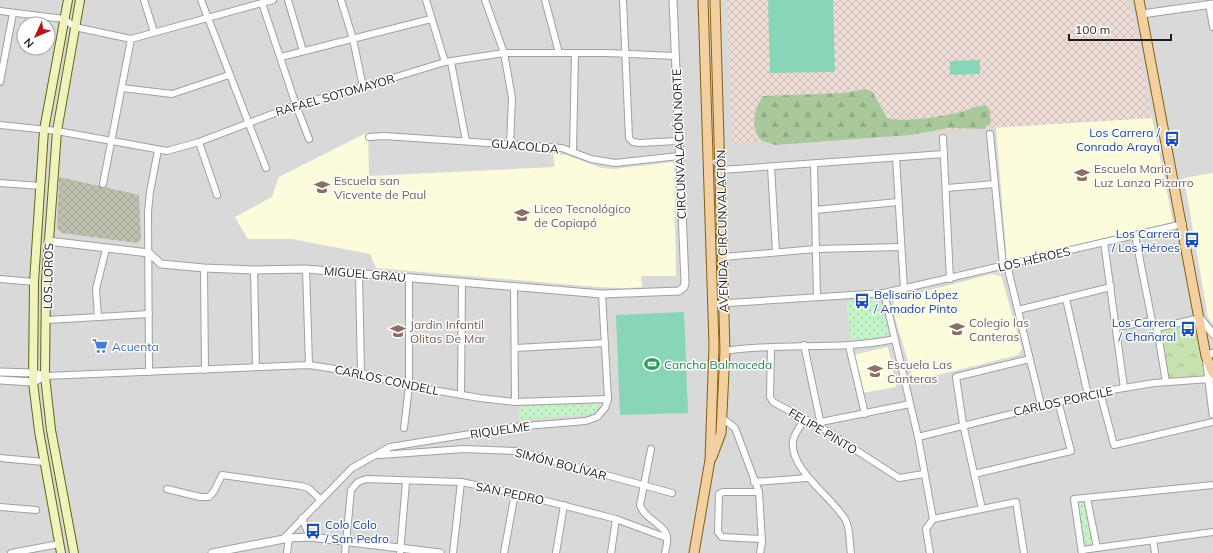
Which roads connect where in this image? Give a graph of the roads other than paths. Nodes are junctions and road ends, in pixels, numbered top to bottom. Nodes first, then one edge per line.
1 (68, 0) edge
2 (80, 0) edge
3 (144, 0) edge
4 (200, 0) edge
5 (273, 0) edge
6 (288, 0) edge
7 (341, 0) edge
8 (426, 0) edge
9 (485, 0) edge
10 (545, 0) edge
11 (623, 0) edge
12 (673, 0) edge
13 (703, 0) edge
14 (715, 0) edge
15 (1139, 0) edge
16 (262, 3) junction
17 (1193, 3) edge
18 (1211, 4) edge
19 (0, 11) edge
20 (13, 13) junction
21 (1142, 14) junction
22 (207, 18) junction
23 (64, 19) junction
24 (432, 19) junction
25 (75, 27) junction
26 (1213, 27) edge
27 (154, 32) junction
28 (131, 38) junction
29 (353, 38) junction
30 (303, 51) junction
31 (504, 53) junction
32 (559, 53) junction
33 (575, 53) junction
34 (626, 53) junction
35 (675, 56) junction
36 (281, 57) junction
37 (448, 62) junction
38 (229, 75) junction
39 (0, 82) edge
40 (363, 87) junction
41 (122, 88) junction
42 (296, 105) junction
43 (247, 122) junction
44 (0, 125) edge
45 (44, 130) junction
46 (57, 131) junction
47 (990, 134) dead end
48 (369, 137) dead end
49 (943, 138) dead end
50 (309, 139) dead end
51 (112, 140) junction
52 (678, 141) junction
53 (199, 142) junction
54 (466, 142) junction
55 (510, 145) junction
56 (158, 150) junction
57 (573, 152) junction
58 (944, 154) junction
59 (679, 156) junction
60 (896, 158) junction
61 (814, 164) junction
62 (771, 167) junction
63 (266, 168) dead end
64 (721, 170) junction
65 (0, 183) edge
66 (103, 184) dead end
67 (995, 184) junction
68 (40, 186) junction
69 (947, 188) junction
70 (217, 195) dead end
71 (898, 202) junction
72 (815, 210) junction
73 (1183, 224) junction
74 (1135, 235) junction
75 (48, 241) junction
76 (1104, 242) junction
77 (901, 246) junction
78 (106, 249) junction
79 (816, 249) junction
80 (776, 252) junction
81 (149, 253) junction
82 (723, 257) junction
83 (1005, 266) junction
84 (204, 268) junction
85 (306, 269) junction
86 (254, 270) junction
87 (360, 274) junction
88 (409, 278) junction
89 (950, 278) junction
90 (0, 279) edge
91 (34, 282) junction
92 (462, 282) junction
93 (514, 287) junction
94 (684, 287) joint
95 (1111, 287) junction
96 (904, 289) junction
97 (602, 294) junction
98 (884, 294) junction
99 (817, 297) junction
100 (1066, 299) junction
101 (724, 303) junction
102 (713, 304) junction
103 (1018, 310) junction
104 (149, 314) junction
105 (98, 317) junction
106 (1200, 318) junction
107 (47, 320) junction
108 (1152, 321) junction
109 (1117, 327) junction
110 (1157, 328) junction
111 (1213, 334) edge
112 (895, 339) junction
113 (605, 343) junction
114 (804, 345) junction
115 (849, 346) junction
116 (771, 347) junction
117 (516, 348) junction
118 (725, 351) junction
119 (1210, 355) edge
120 (1030, 359) junction
121 (309, 365) junction
122 (256, 367) junction
123 (1213, 369) edge
124 (205, 370) junction
125 (0, 372) edge
126 (149, 372) junction
127 (33, 373) junction
128 (361, 373) junction
129 (45, 376) junction
130 (1211, 376) edge
131 (0, 380) edge
132 (34, 382) junction
133 (1166, 382) junction
134 (409, 386) junction
135 (1124, 388) junction
136 (1100, 392) junction
137 (1088, 395) junction
138 (461, 396) junction
139 (608, 399) junction
140 (1058, 401) junction
141 (515, 402) junction
142 (910, 404) junction
143 (1040, 405) junction
144 (865, 414) junction
145 (1213, 414) edge
146 (722, 418) junction
147 (804, 419) junction
148 (1213, 422) edge
149 (963, 424) junction
150 (821, 425) junction
151 (404, 428) dead end
152 (918, 436) junction
153 (651, 449) dead end
154 (377, 455) junction
155 (0, 458) edge
156 (710, 460) junction
157 (44, 462) junction
158 (924, 474) junction
159 (974, 474) junction
160 (808, 478) junction
161 (406, 482) junction
162 (461, 482) junction
163 (754, 482) junction
164 (1213, 485) edge
165 (644, 486) junction
166 (167, 489) dead end
167 (759, 492) junction
168 (515, 493) junction
169 (672, 494) dead end
170 (1087, 498) junction
171 (320, 499) junction
172 (564, 505) junction
173 (0, 507) edge
174 (982, 509) junction
175 (36, 510) dead end
176 (302, 518) junction
177 (616, 519) junction
178 (933, 520) junction
179 (1213, 532) edge
180 (310, 537) junction
181 (286, 538) junction
182 (667, 538) junction
183 (761, 539) junction
184 (1152, 540) junction
185 (345, 541) junction
186 (59, 544) junction
187 (1097, 548) junction
188 (239, 551) edge
189 (400, 551) edge
190 (1082, 552) edge
191 (10, 553) edge
192 (61, 553) edge
193 (74, 553) edge
194 (212, 553) edge
195 (287, 553) edge
196 (345, 553) edge
197 (440, 553) edge
198 (453, 553) edge
199 (504, 553) edge
200 (556, 553) edge
201 (611, 553) edge
202 (665, 553) edge
203 (694, 553) edge
204 (760, 553) edge
205 (850, 553) edge
206 (930, 553) edge
207 (1024, 553) edge
208 (1155, 553) edge

1 - 23 main road, LOS LOROS
2 - 25 main road, LOS LOROS
3 - 27 street
4 - 22 street
5 - 16 street
6 - 30 street
7 - 29 street
8 - 24 street
9 - 31 street
10 - 32 street
11 - 34 street
12 - 35 street, CIRCUNVALACIÓN NORTE
13 - 102 main road, AVENIDA CIRCUNVALACIÓN
14 - 64 main road, AVENIDA CIRCUNVALACIÓN
15 - 21 main road
16 - 22 street
16 - 36 street
17 - 18 street
17 - 21 street
18 - 26 street
19 - 20 street
20 - 23 street
20 - 39 street
21 - 73 main road
22 - 27 street
22 - 38 street
23 - 25 street
23 - 45 main road, LOS LOROS
24 - 29 street
24 - 37 street
25 - 28 street
25 - 46 main road, LOS LOROS
27 - 28 street
28 - 41 street
29 - 30 street
29 - 40 street
30 - 36 street
31 - 32 street, RAFAEL SOTOMAYOR
31 - 37 street, RAFAEL SOTOMAYOR
31 - 55 street
32 - 33 street, RAFAEL SOTOMAYOR
33 - 34 street, RAFAEL SOTOMAYOR
33 - 57 street
34 - 35 street, RAFAEL SOTOMAYOR
34 - 52 street
35 - 52 street, CIRCUNVALACIÓN NORTE
36 - 42 street
37 - 40 street, RAFAEL SOTOMAYOR
37 - 54 street
38 - 41 street
38 - 43 street
40 - 42 street, RAFAEL SOTOMAYOR
41 - 51 street
42 - 43 street, RAFAEL SOTOMAYOR
42 - 50 street
43 - 53 street, RAFAEL SOTOMAYOR
43 - 63 street
44 - 45 street, RAFAEL SOTOMAYOR
45 - 46 street, RAFAEL SOTOMAYOR
45 - 68 main road, LOS LOROS
46 - 51 street, RAFAEL SOTOMAYOR
46 - 75 main road, LOS LOROS
47 - 67 street
48 - 54 street, GUACOLDA
49 - 58 street
51 - 56 street, RAFAEL SOTOMAYOR
51 - 66 street
52 - 59 street, CIRCUNVALACIÓN NORTE
53 - 56 street, RAFAEL SOTOMAYOR
53 - 70 street
54 - 55 street, GUACOLDA
55 - 57 street, GUACOLDA
56 - 81 street
57 - 59 street, GUACOLDA
58 - 60 street
58 - 69 street
59 - 94 street, CIRCUNVALACIÓN NORTE
60 - 61 street
60 - 71 street
61 - 62 street
61 - 72 street
62 - 64 street
62 - 80 street
64 - 82 main road, AVENIDA CIRCUNVALACIÓN
65 - 68 street
67 - 69 street
67 - 83 street
68 - 91 main road, LOS LOROS
69 - 89 street
71 - 72 street
71 - 77 street
72 - 79 street
73 - 74 street, LOS HÉROES
73 - 106 main road
74 - 76 street, LOS HÉROES
74 - 108 street
75 - 78 street
75 - 107 main road, LOS LOROS
76 - 83 street, LOS HÉROES
76 - 95 street
77 - 79 street
77 - 96 street
78 - 81 street
78 - 105 street
79 - 80 street
79 - 99 street
80 - 82 street
81 - 84 street, MIGUEL GRAU
81 - 104 street
82 - 101 main road, AVENIDA CIRCUNVALACIÓN
83 - 89 street, LOS HÉROES
83 - 103 street
84 - 86 street, MIGUEL GRAU
84 - 124 street
85 - 86 street, MIGUEL GRAU
85 - 87 street, MIGUEL GRAU
85 - 121 street
86 - 122 street
87 - 88 street, MIGUEL GRAU
87 - 128 street
88 - 92 street, MIGUEL GRAU
88 - 134 street
89 - 96 street, LOS HÉROES
90 - 91 street
91 - 127 main road, LOS LOROS
92 - 93 street, MIGUEL GRAU
92 - 138 street
93 - 97 street, MIGUEL GRAU
93 - 117 street
94 - 97 street, MIGUEL GRAU
95 - 100 street
95 - 109 street
96 - 98 street, LOS HÉROES
97 - 113 street
98 - 99 street, LOS HÉROES
98 - 112 street
99 - 101 street, LOS HÉROES
100 - 103 street
100 - 137 street
101 - 102 street, LOS HÉROES
101 - 118 main road, AVENIDA CIRCUNVALACIÓN
102 - 156 main road, AVENIDA CIRCUNVALACIÓN
103 - 120 street
104 - 105 street
104 - 126 street
105 - 107 street
106 - 110 street
106 - 111 street
106 - 119 main road
107 - 129 main road, LOS LOROS
108 - 109 street
108 - 110 street
109 - 135 street
110 - 133 street
112 - 115 street
112 - 142 street
113 - 117 street
113 - 139 street
114 - 115 street
114 - 116 street
114 - 150 street
115 - 144 street
116 - 118 street
116 - 147 street, FELIPE PINTO
117 - 141 street
118 - 146 main road, AVENIDA CIRCUNVALACIÓN
119 - 123 main road
119 - 130 main road
120 - 143 street
120 - 149 street
121 - 122 street, CARLOS CONDELL
121 - 128 street, CARLOS CONDELL
122 - 124 street, CARLOS CONDELL
124 - 126 street, CARLOS CONDELL
125 - 127 street, CARLOS CONDELL
126 - 129 street, CARLOS CONDELL
127 - 129 street, CARLOS CONDELL
127 - 132 main road, LOS LOROS
128 - 134 street, CARLOS CONDELL
129 - 132 street, CARLOS CONDELL
129 - 193 main road, LOS LOROS
130 - 133 street, CARLOS PORCILE
130 - 145 street
131 - 132 street
132 - 157 main road, LOS LOROS
133 - 135 street, CARLOS PORCILE
134 - 138 street, CARLOS CONDELL
134 - 151 street
135 - 136 street, CARLOS PORCILE
136 - 137 street, CARLOS PORCILE
136 - 148 street
137 - 140 street, CARLOS PORCILE
138 - 141 street, CARLOS CONDELL
139 - 141 street, CARLOS CONDELL
139 - 154 street, RIQUELME
140 - 143 street, CARLOS PORCILE
140 - 159 street
142 - 144 street
142 - 152 street
143 - 149 street, CARLOS PORCILE
144 - 150 street
146 - 156 main road, AVENIDA CIRCUNVALACIÓN
146 - 163 street
147 - 150 street, FELIPE PINTO
147 - 160 street
149 - 152 street, CARLOS PORCILE
149 - 159 street
150 - 158 street, FELIPE PINTO
152 - 158 street
153 - 165 street
154 - 165 street, SIMÓN BOLÍVAR
154 - 171 street, RIQUELME
155 - 157 street
156 - 203 main road, AVENIDA CIRCUNVALACIÓN
157 - 186 main road, LOS LOROS
158 - 178 street
159 - 174 street
160 - 163 street
160 - 205 street
161 - 162 street, SAN PEDRO
161 - 185 street, SAN PEDRO
161 - 189 street
162 - 168 street, SAN PEDRO
162 - 198 street
163 - 167 street
164 - 170 street
165 - 169 street, SIMÓN BOLÍVAR
165 - 182 street
166 - 171 street
167 - 183 street
167 - 183 street
168 - 172 street, SAN PEDRO
168 - 199 street
170 - 187 street
170 - 190 street
171 - 176 street, RIQUELME
172 - 177 street, SAN PEDRO
172 - 200 street
173 - 175 street
174 - 178 street
174 - 207 street
176 - 180 street
176 - 181 street, RIQUELME
177 - 182 street, SAN PEDRO
177 - 201 street
178 - 206 street
179 - 184 street
180 - 181 street
180 - 185 street
181 - 188 street
181 - 195 street
182 - 202 street
183 - 204 street
184 - 187 street
184 - 208 street
185 - 189 street
185 - 196 street
186 - 191 street
186 - 192 main road, LOS LOROS
187 - 190 street
188 - 194 street
189 - 197 street

